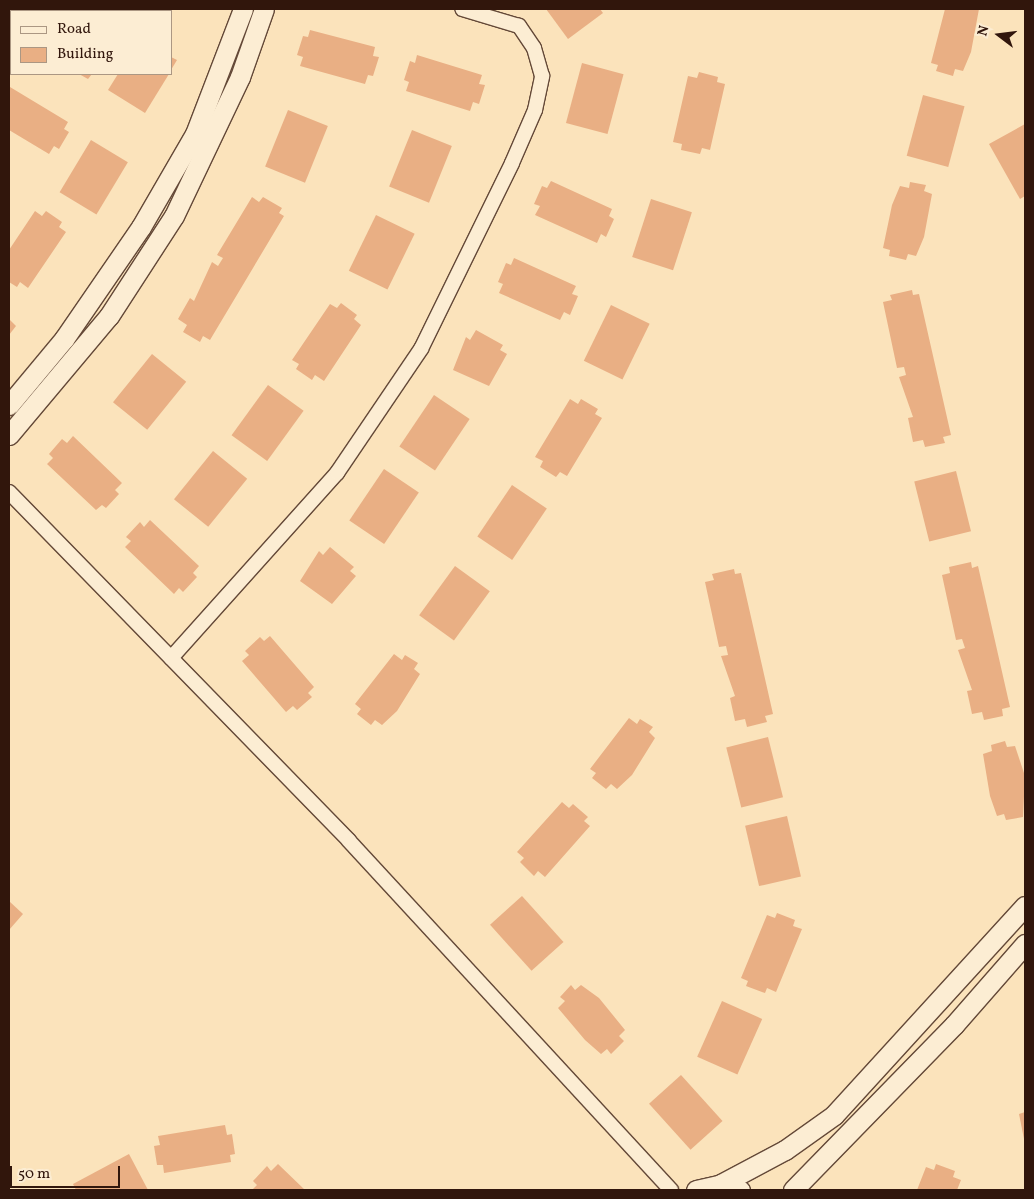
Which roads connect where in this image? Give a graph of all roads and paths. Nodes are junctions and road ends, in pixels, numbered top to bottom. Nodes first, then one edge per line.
1 (243, 9) edge
2 (264, 9) edge
3 (462, 9) edge
4 (9, 405) edge
5 (9, 435) edge
6 (9, 492) edge
7 (170, 658) junction
8 (1025, 906) edge
9 (1025, 944) edge
10 (721, 1184) junction
11 (671, 1190) edge
12 (696, 1190) edge
13 (740, 1190) edge
14 (792, 1190) edge

1 - 4 street
2 - 5 street
3 - 7 street
6 - 7 street
7 - 11 street
8 - 10 street
9 - 14 street
10 - 12 street
10 - 13 street

